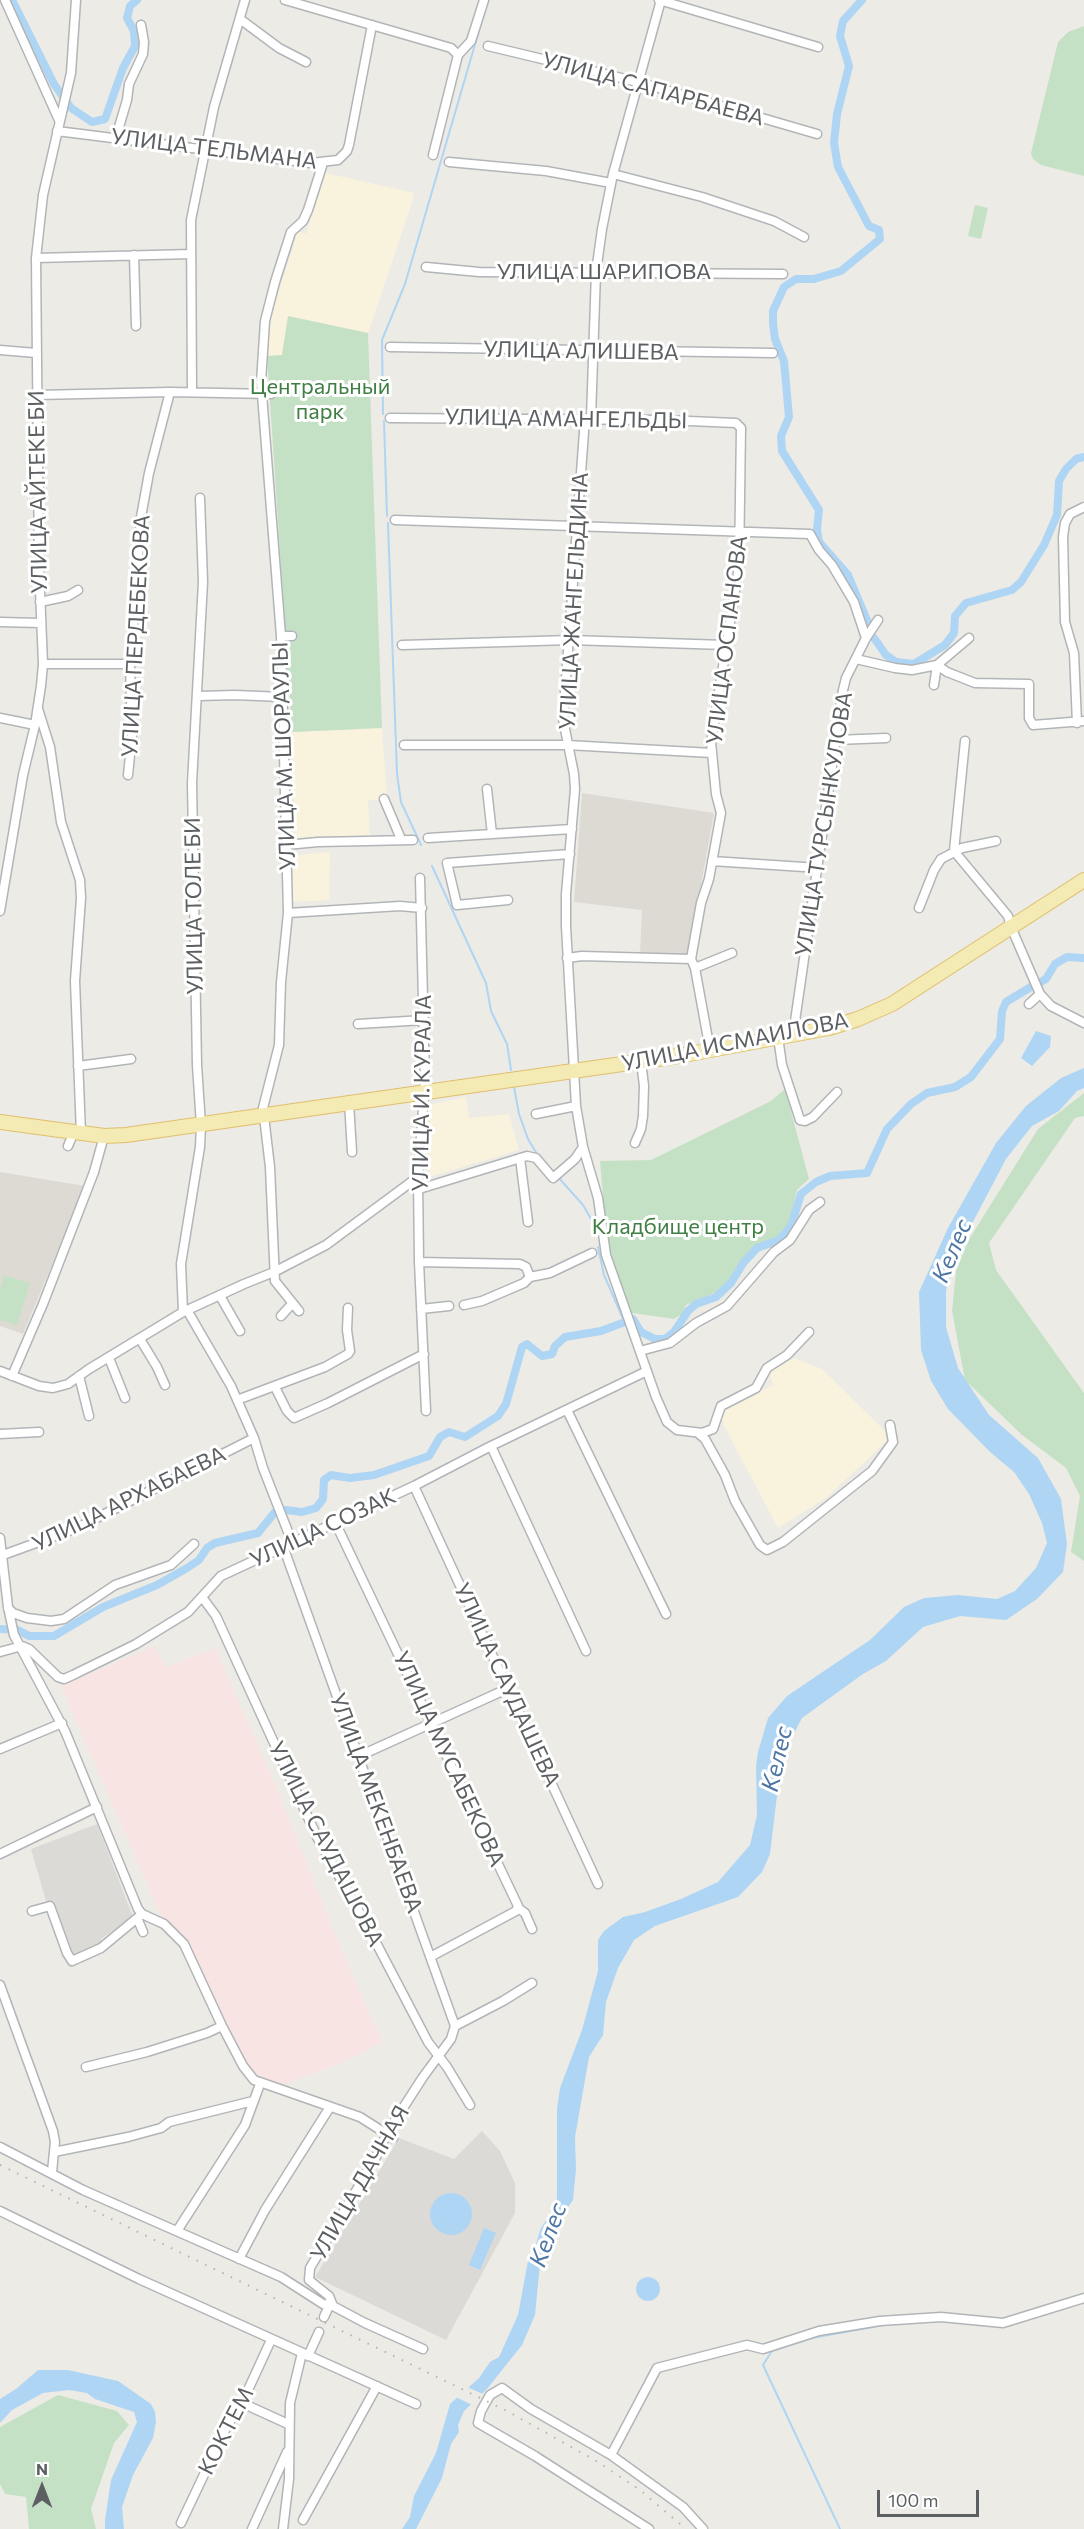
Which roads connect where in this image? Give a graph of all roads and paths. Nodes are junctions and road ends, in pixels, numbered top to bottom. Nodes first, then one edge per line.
1 (76, 0) edge
2 (245, 0) edge
3 (285, 0) edge
4 (484, 0) edge
5 (660, 0) edge
6 (4, 7) edge
7 (240, 19) junction
8 (141, 25) dead end
9 (372, 25) junction
10 (488, 46) dead end
11 (818, 47) dead end
12 (458, 55) junction
13 (306, 62) dead end
14 (638, 82) junction
15 (59, 121) junction
16 (57, 131) junction
17 (817, 134) dead end
18 (116, 137) junction
19 (204, 148) junction
20 (433, 155) dead end
21 (449, 162) dead end
22 (323, 163) junction
23 (612, 178) junction
24 (804, 237) dead end
25 (191, 254) junction
26 (134, 255) junction
27 (36, 258) junction
28 (426, 267) dead end
29 (596, 272) junction
30 (783, 274) dead end
31 (136, 326) dead end
32 (390, 347) dead end
33 (0, 350) edge
34 (594, 352) junction
35 (36, 353) junction
36 (773, 353) dead end
37 (170, 392) junction
38 (192, 392) junction
39 (266, 394) junction
40 (37, 395) junction
41 (390, 418) dead end
42 (588, 418) junction
43 (740, 425) joint
44 (200, 498) dead end
45 (1084, 507) edge
46 (395, 520) dead end
47 (579, 528) junction
48 (741, 532) junction
49 (78, 590) dead end
50 (40, 602) junction
51 (878, 620) dead end
52 (0, 622) edge
53 (41, 623) junction
54 (281, 636) junction
55 (292, 636) dead end
56 (866, 638) junction
57 (969, 638) dead end
58 (571, 640) junction
59 (402, 645) dead end
60 (725, 645) junction
61 (856, 659) junction
62 (43, 664) junction
63 (130, 664) junction
64 (937, 665) junction
65 (934, 685) dead end
66 (198, 696) junction
67 (282, 697) junction
68 (38, 709) junction
69 (0, 718) edge
70 (1081, 722) edge
71 (35, 725) junction
72 (886, 738) dead end
73 (836, 740) junction
74 (966, 741) dead end
75 (404, 745) dead end
76 (567, 745) junction
77 (712, 753) junction
78 (128, 775) dead end
79 (487, 789) dead end
80 (384, 799) dead end
81 (572, 829) junction
82 (492, 834) junction
83 (428, 838) dead end
84 (401, 839) junction
85 (412, 840) dead end
86 (996, 841) dead end
87 (286, 845) junction
88 (954, 851) junction
89 (570, 854) junction
90 (712, 861) junction
91 (819, 868) junction
92 (420, 878) dead end
93 (1084, 880) edge
94 (2, 882) edge
95 (508, 900) dead end
96 (422, 908) junction
97 (919, 908) dead end
98 (0, 911) edge
99 (288, 914) junction
100 (1011, 927) junction
101 (732, 953) dead end
102 (567, 958) junction
103 (691, 959) junction
104 (694, 968) junction
105 (1040, 994) junction
106 (1029, 1004) dead end
107 (424, 1020) junction
108 (1084, 1023) edge
109 (358, 1024) dead end
110 (793, 1035) junction
111 (778, 1037) junction
112 (710, 1050) junction
113 (131, 1059) dead end
114 (641, 1061) junction
115 (78, 1066) junction
116 (573, 1070) junction
117 (424, 1091) junction
118 (837, 1092) dead end
119 (349, 1102) junction
120 (576, 1106) junction
121 (264, 1114) junction
122 (536, 1114) dead end
123 (0, 1122) edge
124 (201, 1125) junction
125 (78, 1133) junction
126 (104, 1136) junction
127 (635, 1143) dead end
128 (68, 1146) dead end
129 (583, 1147) junction
130 (352, 1152) dead end
131 (520, 1158) junction
132 (418, 1177) junction
133 (419, 1189) junction
134 (820, 1202) dead end
135 (528, 1222) dead end
136 (592, 1253) dead end
137 (419, 1262) junction
138 (274, 1272) junction
139 (530, 1277) junction
140 (220, 1296) junction
141 (292, 1304) junction
142 (464, 1305) dead end
143 (449, 1306) dead end
144 (348, 1308) dead end
145 (421, 1309) junction
146 (185, 1311) junction
147 (299, 1311) dead end
148 (281, 1316) dead end
149 (240, 1331) dead end
150 (809, 1332) dead end
151 (25, 1333) dead end
152 (140, 1339) junction
153 (23, 1348) junction
154 (640, 1352) junction
155 (424, 1354) junction
156 (109, 1358) junction
157 (0, 1371) edge
158 (646, 1371) junction
159 (12, 1376) junction
160 (79, 1376) junction
161 (165, 1385) dead end
162 (274, 1387) junction
163 (125, 1398) dead end
164 (237, 1400) junction
165 (567, 1410) junction
166 (426, 1411) dead end
167 (89, 1416) dead end
168 (890, 1425) dead end
169 (39, 1432) dead end
170 (698, 1433) junction
171 (0, 1434) edge
172 (254, 1438) junction
173 (491, 1446) junction
174 (414, 1486) junction
175 (335, 1522) junction
176 (0, 1538) edge
177 (292, 1542) junction
178 (194, 1544) dead end
179 (284, 1546) junction
180 (3, 1555) junction
181 (202, 1597) junction
182 (8, 1607) junction
183 (666, 1614) dead end
184 (18, 1646) junction
185 (586, 1651) dead end
186 (0, 1652) edge
187 (509, 1688) junction
188 (62, 1723) junction
189 (432, 1723) junction
190 (0, 1749) edge
191 (357, 1756) junction
192 (97, 1807) junction
193 (0, 1854) edge
194 (598, 1884) dead end
195 (518, 1908) junction
196 (32, 1911) dead end
197 (140, 1917) junction
198 (532, 1929) dead end
199 (143, 1932) dead end
200 (432, 1956) junction
201 (532, 1983) dead end
202 (0, 1986) edge
203 (222, 2026) junction
204 (455, 2026) junction
205 (438, 2057) junction
206 (86, 2067) dead end
207 (260, 2084) junction
208 (253, 2101) junction
209 (470, 2106) dead end
210 (330, 2107) junction
211 (390, 2135) junction
212 (0, 2147) edge
213 (54, 2152) junction
214 (52, 2172) junction
215 (0, 2211) edge
216 (177, 2231) junction
217 (239, 2259) junction
218 (1084, 2298) edge
219 (331, 2306) junction
220 (324, 2317) dead end
221 (319, 2332) dead end
222 (271, 2340) junction
223 (423, 2349) dead end
224 (305, 2355) junction
225 (377, 2386) junction
226 (242, 2403) junction
227 (416, 2404) dead end
228 (288, 2424) junction
229 (288, 2448) junction
230 (611, 2455) junction
231 (303, 2520) dead end
232 (181, 2523) dead end
233 (252, 2529) edge
234 (283, 2529) edge
235 (649, 2529) edge
236 (703, 2529) edge

1 - 15 street, УЛИЦА АЙТЕКЕ БИ
2 - 7 street
3 - 9 street
4 - 12 street
5 - 11 street
5 - 14 street, УЛИЦА ЖАНГЕЛЬДИНА
6 - 15 street
7 - 13 street
7 - 19 street
8 - 18 street
9 - 12 street
9 - 22 street, УЛИЦА ТЕЛЬМАНА
10 - 14 street, УЛИЦА САПАРБАЕВА
12 - 20 street
14 - 17 street, УЛИЦА САПАРБАЕВА
14 - 23 street, УЛИЦА ЖАНГЕЛЬДИНА
15 - 16 street, УЛИЦА АЙТЕКЕ БИ
16 - 18 street, УЛИЦА ТЕЛЬМАНА
16 - 27 street, УЛИЦА АЙТЕКЕ БИ
18 - 19 street, УЛИЦА ТЕЛЬМАНА
19 - 22 street, УЛИЦА ТЕЛЬМАНА
19 - 25 street
21 - 23 street
22 - 39 street, УЛИЦА М. ШОРАУЛЫ
23 - 24 street
23 - 29 street, УЛИЦА ЖАНГЕЛЬДИНА
25 - 26 street
25 - 38 street
26 - 27 street
26 - 31 street
27 - 35 street, УЛИЦА АЙТЕКЕ БИ
28 - 29 street, УЛИЦА ШАРИПОВА
29 - 30 street, УЛИЦА ШАРИПОВА
29 - 34 street, УЛИЦА ЖАНГЕЛЬДИНА
32 - 34 street, УЛИЦА АЛИШЕВА
33 - 35 street
34 - 36 street, УЛИЦА АЛИШЕВА
34 - 42 street, УЛИЦА ЖАНГЕЛЬДИНА
35 - 40 street, УЛИЦА АЙТЕКЕ БИ
37 - 38 street
37 - 40 street
37 - 63 street, УЛИЦА ПЕРДЕБЕКОВА
38 - 39 street
39 - 54 street, УЛИЦА М. ШОРАУЛЫ
40 - 50 street, УЛИЦА АЙТЕКЕ БИ
41 - 42 street, УЛИЦА АМАНГЕЛЬДЫ
42 - 43 street, УЛИЦА АМАНГЕЛЬДЫ
42 - 47 street, УЛИЦА ЖАНГЕЛЬДИНА
43 - 48 street, УЛИЦА ОСПАНОВА
44 - 66 street, УЛИЦА ТОЛЕ БИ
45 - 70 street
46 - 47 street
47 - 48 street
47 - 58 street, УЛИЦА ЖАНГЕЛЬДИНА
48 - 56 street
48 - 60 street, УЛИЦА ОСПАНОВА
49 - 50 street
50 - 53 street, УЛИЦА АЙТЕКЕ БИ
51 - 56 street, УЛИЦА ТУРСЫНКУЛОВА
52 - 53 street
53 - 62 street, УЛИЦА АЙТЕКЕ БИ
54 - 55 street
54 - 67 street, УЛИЦА М. ШОРАУЛЫ
56 - 61 street, УЛИЦА ТУРСЫНКУЛОВА
57 - 64 street
58 - 59 street
58 - 60 street
58 - 76 street, УЛИЦА ЖАНГЕЛЬДИНА
60 - 77 street, УЛИЦА ОСПАНОВА
61 - 64 street
61 - 73 street, УЛИЦА ТУРСЫНКУЛОВА
62 - 63 street
62 - 68 street, УЛИЦА АЙТЕКЕ БИ
63 - 78 street, УЛИЦА ПЕРДЕБЕКОВА
64 - 65 street
64 - 70 street
66 - 67 street
66 - 124 street, УЛИЦА ТОЛЕ БИ
67 - 87 street, УЛИЦА М. ШОРАУЛЫ
68 - 71 street, УЛИЦА АЙТЕКЕ БИ
68 - 115 street
69 - 71 street
71 - 94 street, УЛИЦА АЙТЕКЕ БИ
72 - 73 street
73 - 91 street, УЛИЦА ТУРСЫНКУЛОВА
74 - 88 street
75 - 76 street
76 - 77 street
76 - 81 street, УЛИЦА ЖАНГЕЛЬДИНА
77 - 90 street, УЛИЦА ОСПАНОВА
79 - 82 street
80 - 84 street
81 - 82 street
81 - 89 street, УЛИЦА ЖАНГЕЛЬДИНА
82 - 83 street
84 - 85 street
84 - 87 street
86 - 88 street
87 - 99 street, УЛИЦА М. ШОРАУЛЫ
88 - 97 street
88 - 100 street
89 - 95 street
89 - 102 street, УЛИЦА ЖАНГЕЛЬДИНА
90 - 91 street
90 - 103 street, УЛИЦА ОСПАНОВА
91 - 110 street, УЛИЦА ТУРСЫНКУЛОВА
92 - 96 street, УЛИЦА И. КУРАЛА
93 - 100 main road, УЛИЦА ИСМАИЛОВА
94 - 98 street, УЛИЦА АЙТЕКЕ БИ
96 - 99 street
96 - 107 street, УЛИЦА И. КУРАЛА
99 - 121 street, УЛИЦА М. ШОРАУЛЫ
100 - 105 street
100 - 110 main road, УЛИЦА ИСМАИЛОВА
101 - 104 street
102 - 103 street
102 - 116 street, УЛИЦА ЖАНГЕЛЬДИНА
103 - 104 street, УЛИЦА ОСПАНОВА
104 - 112 street, УЛИЦА ОСПАНОВА
105 - 106 street
105 - 108 street
107 - 109 street
107 - 117 street, УЛИЦА И. КУРАЛА
110 - 111 main road, УЛИЦА ИСМАИЛОВА
111 - 112 main road, УЛИЦА ИСМАИЛОВА
111 - 118 street
112 - 114 main road, УЛИЦА ИСМАИЛОВА
113 - 115 street
114 - 116 main road, УЛИЦА ИСМАИЛОВА
114 - 127 street
115 - 125 street
116 - 117 main road, УЛИЦА ИСМАИЛОВА
116 - 120 street, УЛИЦА ЖАНГЕЛЬДИНА
117 - 119 main road, УЛИЦА ИСМАИЛОВА
117 - 132 street, УЛИЦА И. КУРАЛА
119 - 121 main road, УЛИЦА ИСМАИЛОВА
119 - 130 street
120 - 122 street
120 - 129 street, УЛИЦА ЖАНГЕЛЬДИНА
121 - 124 main road, УЛИЦА ИСМАИЛОВА
121 - 138 street, УЛИЦА М. ШОРАУЛЫ
123 - 125 main road, УЛИЦА ИСМАИЛОВА
124 - 126 main road, УЛИЦА ИСМАИЛОВА
124 - 146 street, УЛИЦА ТОЛЕ БИ
125 - 126 main road, УЛИЦА ИСМАИЛОВА
125 - 128 street
126 - 153 street
129 - 131 street
129 - 154 street, УЛИЦА ЖАНГЕЛЬДИНА
131 - 133 street
131 - 135 street
132 - 133 street, УЛИЦА И. КУРАЛА
132 - 138 street
133 - 137 street, УЛИЦА И. КУРАЛА
134 - 154 street
136 - 139 street
137 - 139 street
137 - 145 street, УЛИЦА И. КУРАЛА
138 - 140 street
138 - 141 street
139 - 142 street
140 - 146 street
140 - 149 street
141 - 147 street
141 - 148 street
143 - 145 street
144 - 162 street
145 - 155 street, УЛИЦА И. КУРАЛА
146 - 152 street
146 - 164 street, УЛИЦА ТОЛЕ БИ
150 - 170 street
151 - 153 street
152 - 156 street
152 - 161 street
153 - 159 street
154 - 158 street, УЛИЦА ЖАНГЕЛЬДИНА
155 - 162 street
155 - 166 street, УЛИЦА И. КУРАЛА
156 - 160 street
156 - 163 street
157 - 159 street
158 - 165 street, УЛИЦА СОЗАК
158 - 170 street, УЛИЦА ЖАНГЕЛЬДИНА
159 - 160 street
160 - 167 street
162 - 164 street
164 - 172 street, УЛИЦА ТОЛЕ БИ
165 - 173 street, УЛИЦА СОЗАК
165 - 183 street
168 - 170 street
169 - 171 street
172 - 177 street, УЛИЦА ТОЛЕ БИ
172 - 180 street, УЛИЦА АРХАБАЕВА
173 - 174 street, УЛИЦА СОЗАК
173 - 185 street
174 - 175 street, УЛИЦА СОЗАК
174 - 187 street, УЛИЦА САУДАШЕВА
175 - 177 street, УЛИЦА СОЗАК
175 - 189 street, УЛИЦА МУСАБЕКОВА
176 - 180 street
177 - 179 street, УЛИЦА СОЗАК
178 - 182 street
179 - 181 street, УЛИЦА СОЗАК
179 - 191 street, УЛИЦА МЕКЕНБАЕВА
180 - 182 street
181 - 184 street, УЛИЦА СОЗАК
181 - 205 street, УЛИЦА САУДАШОВА
182 - 184 street
184 - 186 street
184 - 188 street
187 - 189 street
187 - 194 street, УЛИЦА САУДАШЕВА
188 - 190 street
188 - 192 street
189 - 191 street
189 - 195 street, УЛИЦА МУСАБЕКОВА
191 - 200 street, УЛИЦА МЕКЕНБАЕВА
192 - 193 street
192 - 197 street
195 - 198 street, УЛИЦА МУСАБЕКОВА
195 - 200 street
196 - 197 street
197 - 199 street
197 - 203 street
200 - 204 street, УЛИЦА МЕКЕНБАЕВА
201 - 204 street
202 - 213 street
203 - 206 street
203 - 207 street
204 - 205 street
205 - 209 street, УЛИЦА САУДАШОВА
205 - 211 street, УЛИЦА ДАЧНАЯ
207 - 208 street
207 - 210 street
208 - 213 street
208 - 216 street
210 - 211 street
210 - 217 street
211 - 219 street, УЛИЦА ДАЧНАЯ
212 - 214 street
213 - 214 street
214 - 216 street
215 - 222 street
216 - 217 street
217 - 219 street
218 - 230 street
219 - 220 street
219 - 223 street
221 - 224 street, КОКТЕМ
222 - 224 street
222 - 226 street, КОКТЕМ
224 - 225 street
224 - 228 street, КОКТЕМ
225 - 227 street
225 - 231 street
226 - 228 street
226 - 232 street, КОКТЕМ
228 - 229 street, КОКТЕМ
229 - 233 street, КОКТЕМ
229 - 234 street, КОКТЕМ
230 - 235 street
230 - 236 street

